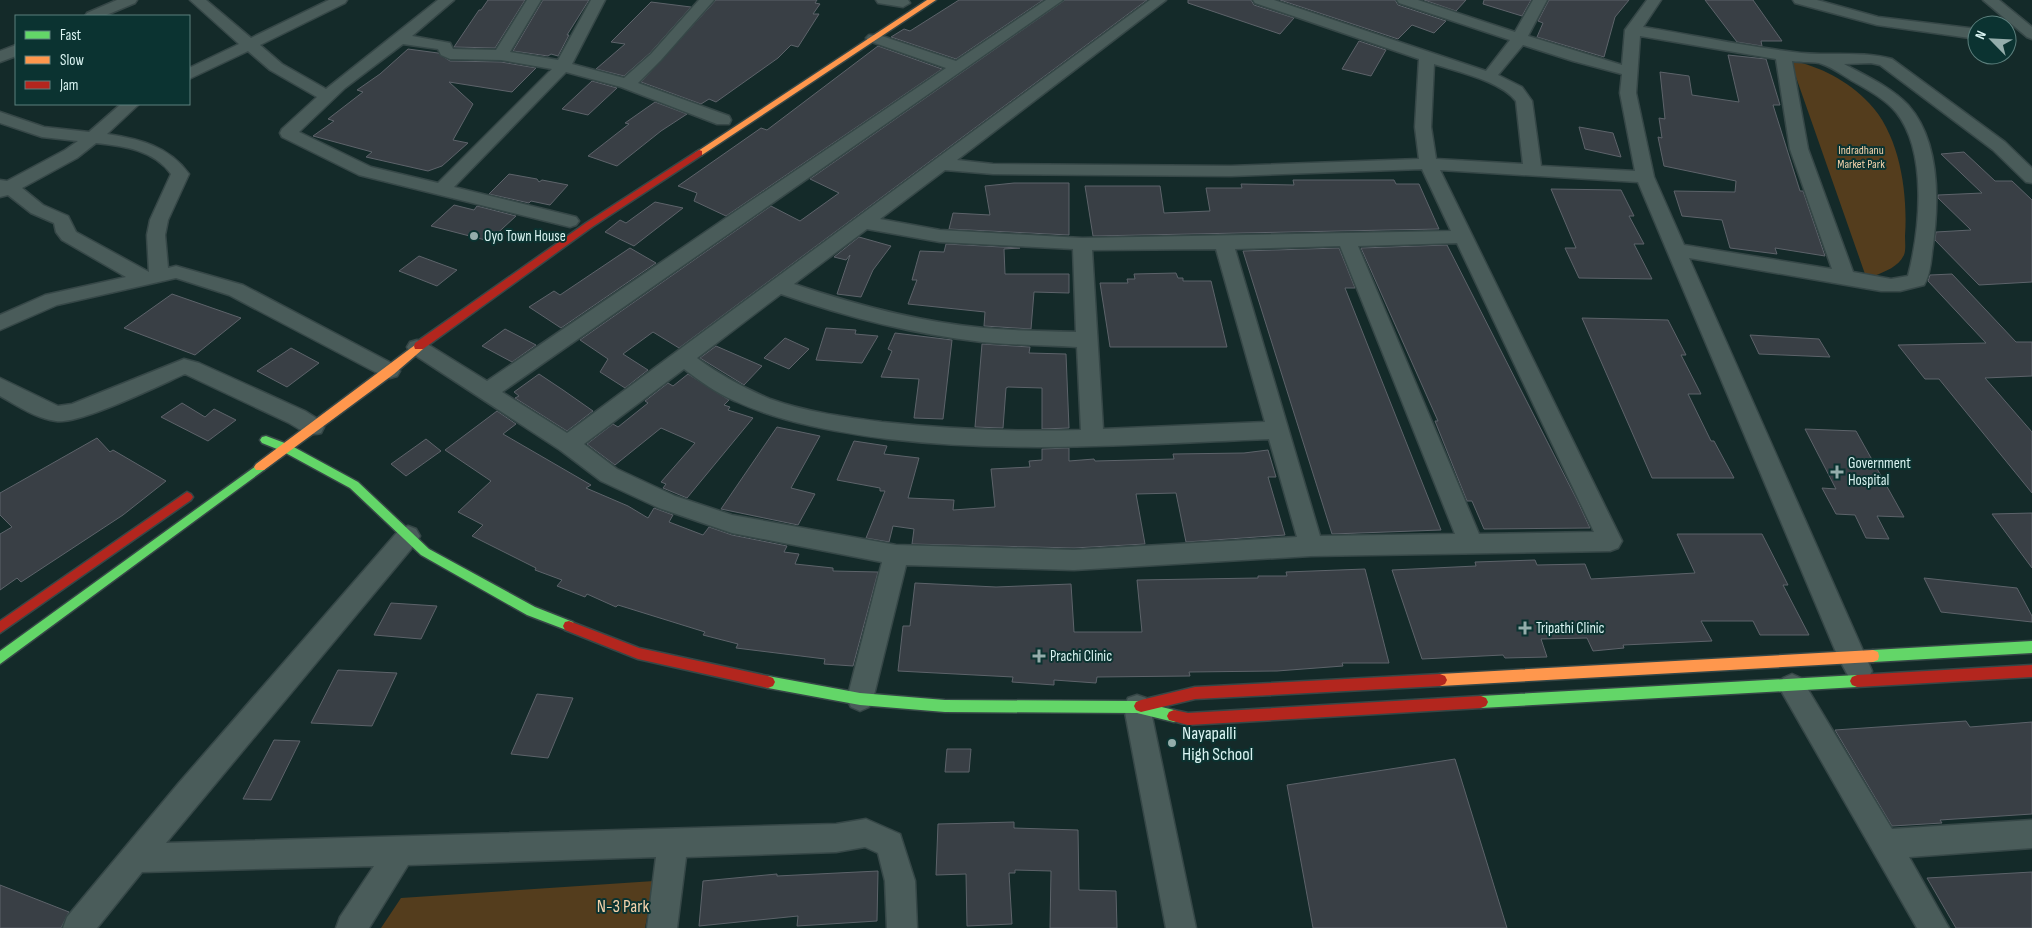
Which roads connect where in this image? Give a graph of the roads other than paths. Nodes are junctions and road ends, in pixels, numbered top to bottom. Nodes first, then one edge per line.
1 (130, 0) edge
2 (197, 0) edge
3 (340, 0) edge
4 (447, 0) edge
5 (534, 0) edge
6 (598, 0) edge
7 (707, 0) edge
8 (883, 0) edge
9 (932, 0) edge
10 (1056, 0) edge
11 (1159, 0) edge
12 (1260, 0) edge
13 (1404, 0) edge
14 (1540, 0) edge
15 (1654, 0) edge
16 (1800, 0) edge
17 (1989, 1) edge
18 (906, 2) edge
19 (94, 15) edge
20 (888, 15) dead end
21 (1633, 30) junction
22 (1967, 33) edge
23 (2017, 34) edge
24 (2032, 34) edge
25 (874, 38) junction
26 (400, 39) junction
27 (1519, 39) junction
28 (249, 45) junction
29 (15, 50) edge
30 (1783, 55) junction
31 (501, 56) junction
32 (1426, 57) junction
33 (0, 58) edge
34 (1826, 60) junction
35 (566, 67) junction
36 (958, 67) junction
37 (1629, 71) junction
38 (190, 74) edge
39 (1490, 77) junction
40 (627, 84) junction
41 (327, 96) junction
42 (760, 96) dead end
43 (774, 102) junction
44 (130, 105) edge
45 (0, 117) edge
46 (727, 117) joint
47 (707, 130) dead end
48 (92, 137) junction
49 (941, 164) junction
50 (1428, 164) junction
51 (1533, 172) junction
52 (1645, 177) junction
53 (2032, 178) edge
54 (3, 188) edge
55 (453, 192) junction
56 (574, 218) joint
57 (863, 222) junction
58 (554, 232) dead end
59 (1462, 237) junction
60 (1347, 241) junction
61 (1224, 243) junction
62 (1082, 244) junction
63 (1676, 250) junction
64 (152, 277) junction
65 (1845, 277) junction
66 (779, 286) junction
67 (0, 324) edge
68 (1087, 340) junction
69 (418, 347) junction
70 (683, 358) junction
71 (377, 364) junction
72 (0, 386) edge
73 (488, 391) junction
74 (301, 419) junction
75 (1278, 430) junction
76 (1092, 437) junction
77 (266, 440) dead end
78 (568, 444) junction
79 (286, 448) junction
80 (195, 491) dead end
81 (408, 536) junction
82 (1471, 543) junction
83 (1311, 546) junction
84 (896, 556) junction
85 (0, 628) edge
86 (2032, 647) edge
87 (1851, 657) junction
88 (0, 658) edge
89 (2032, 671) edge
90 (1865, 680) junction
91 (1792, 686) junction
92 (860, 699) junction
93 (1137, 707) junction
94 (2032, 834) edge
95 (673, 842) junction
96 (1887, 844) junction
97 (401, 850) junction
98 (136, 858) junction
99 (78, 928) edge
100 (350, 928) edge
101 (662, 928) edge
102 (902, 928) edge
103 (1181, 928) edge
104 (1934, 928) edge

1 - 19 street
2 - 28 street
3 - 28 street
4 - 26 street
5 - 31 street
6 - 35 street
7 - 40 street
8 - 18 street
9 - 25 street
10 - 36 street
11 - 49 street
12 - 32 street
13 - 27 street
14 - 27 street
15 - 21 street
16 - 22 street
17 - 24 street
18 - 20 street
21 - 30 street
21 - 37 street
23 - 24 street
25 - 36 street
25 - 43 street
26 - 31 street
26 - 41 street
27 - 37 street
27 - 39 street
28 - 38 street
28 - 41 street
29 - 33 street
30 - 34 street
30 - 65 street
31 - 35 street
32 - 39 street
32 - 50 street
34 - 53 street
34 - 65 street
35 - 40 street
35 - 55 street
36 - 73 street
37 - 52 street
39 - 51 street
40 - 46 street
41 - 55 street
42 - 43 street
43 - 69 street
44 - 48 street
45 - 48 street
46 - 47 street
48 - 54 street
48 - 64 street
49 - 50 street
49 - 57 street
50 - 51 street
50 - 59 street
51 - 52 street
52 - 63 street
54 - 64 street
55 - 56 street
56 - 58 street
57 - 62 street
57 - 66 street
59 - 60 street
59 - 82 street
60 - 61 street
60 - 82 street
61 - 62 street
61 - 75 street
62 - 68 street
63 - 65 street
63 - 87 street
64 - 67 street
64 - 71 street
66 - 68 street
66 - 70 street
68 - 76 street
69 - 71 street
69 - 73 street
70 - 76 street
70 - 78 street
71 - 74 street
72 - 74 street
73 - 78 street
74 - 79 street
75 - 76 street
75 - 83 street
77 - 79 street
78 - 84 street
79 - 81 street
79 - 88 street
80 - 85 street
81 - 92 street
81 - 98 street
82 - 83 street
83 - 84 street
84 - 92 street
86 - 87 street
87 - 90 street
87 - 93 street
89 - 90 street
90 - 91 street
91 - 93 street
91 - 96 street
92 - 93 street
93 - 103 street
94 - 96 street
95 - 97 street
95 - 101 street
95 - 102 street
96 - 104 street
97 - 98 street
97 - 100 street
98 - 99 street

